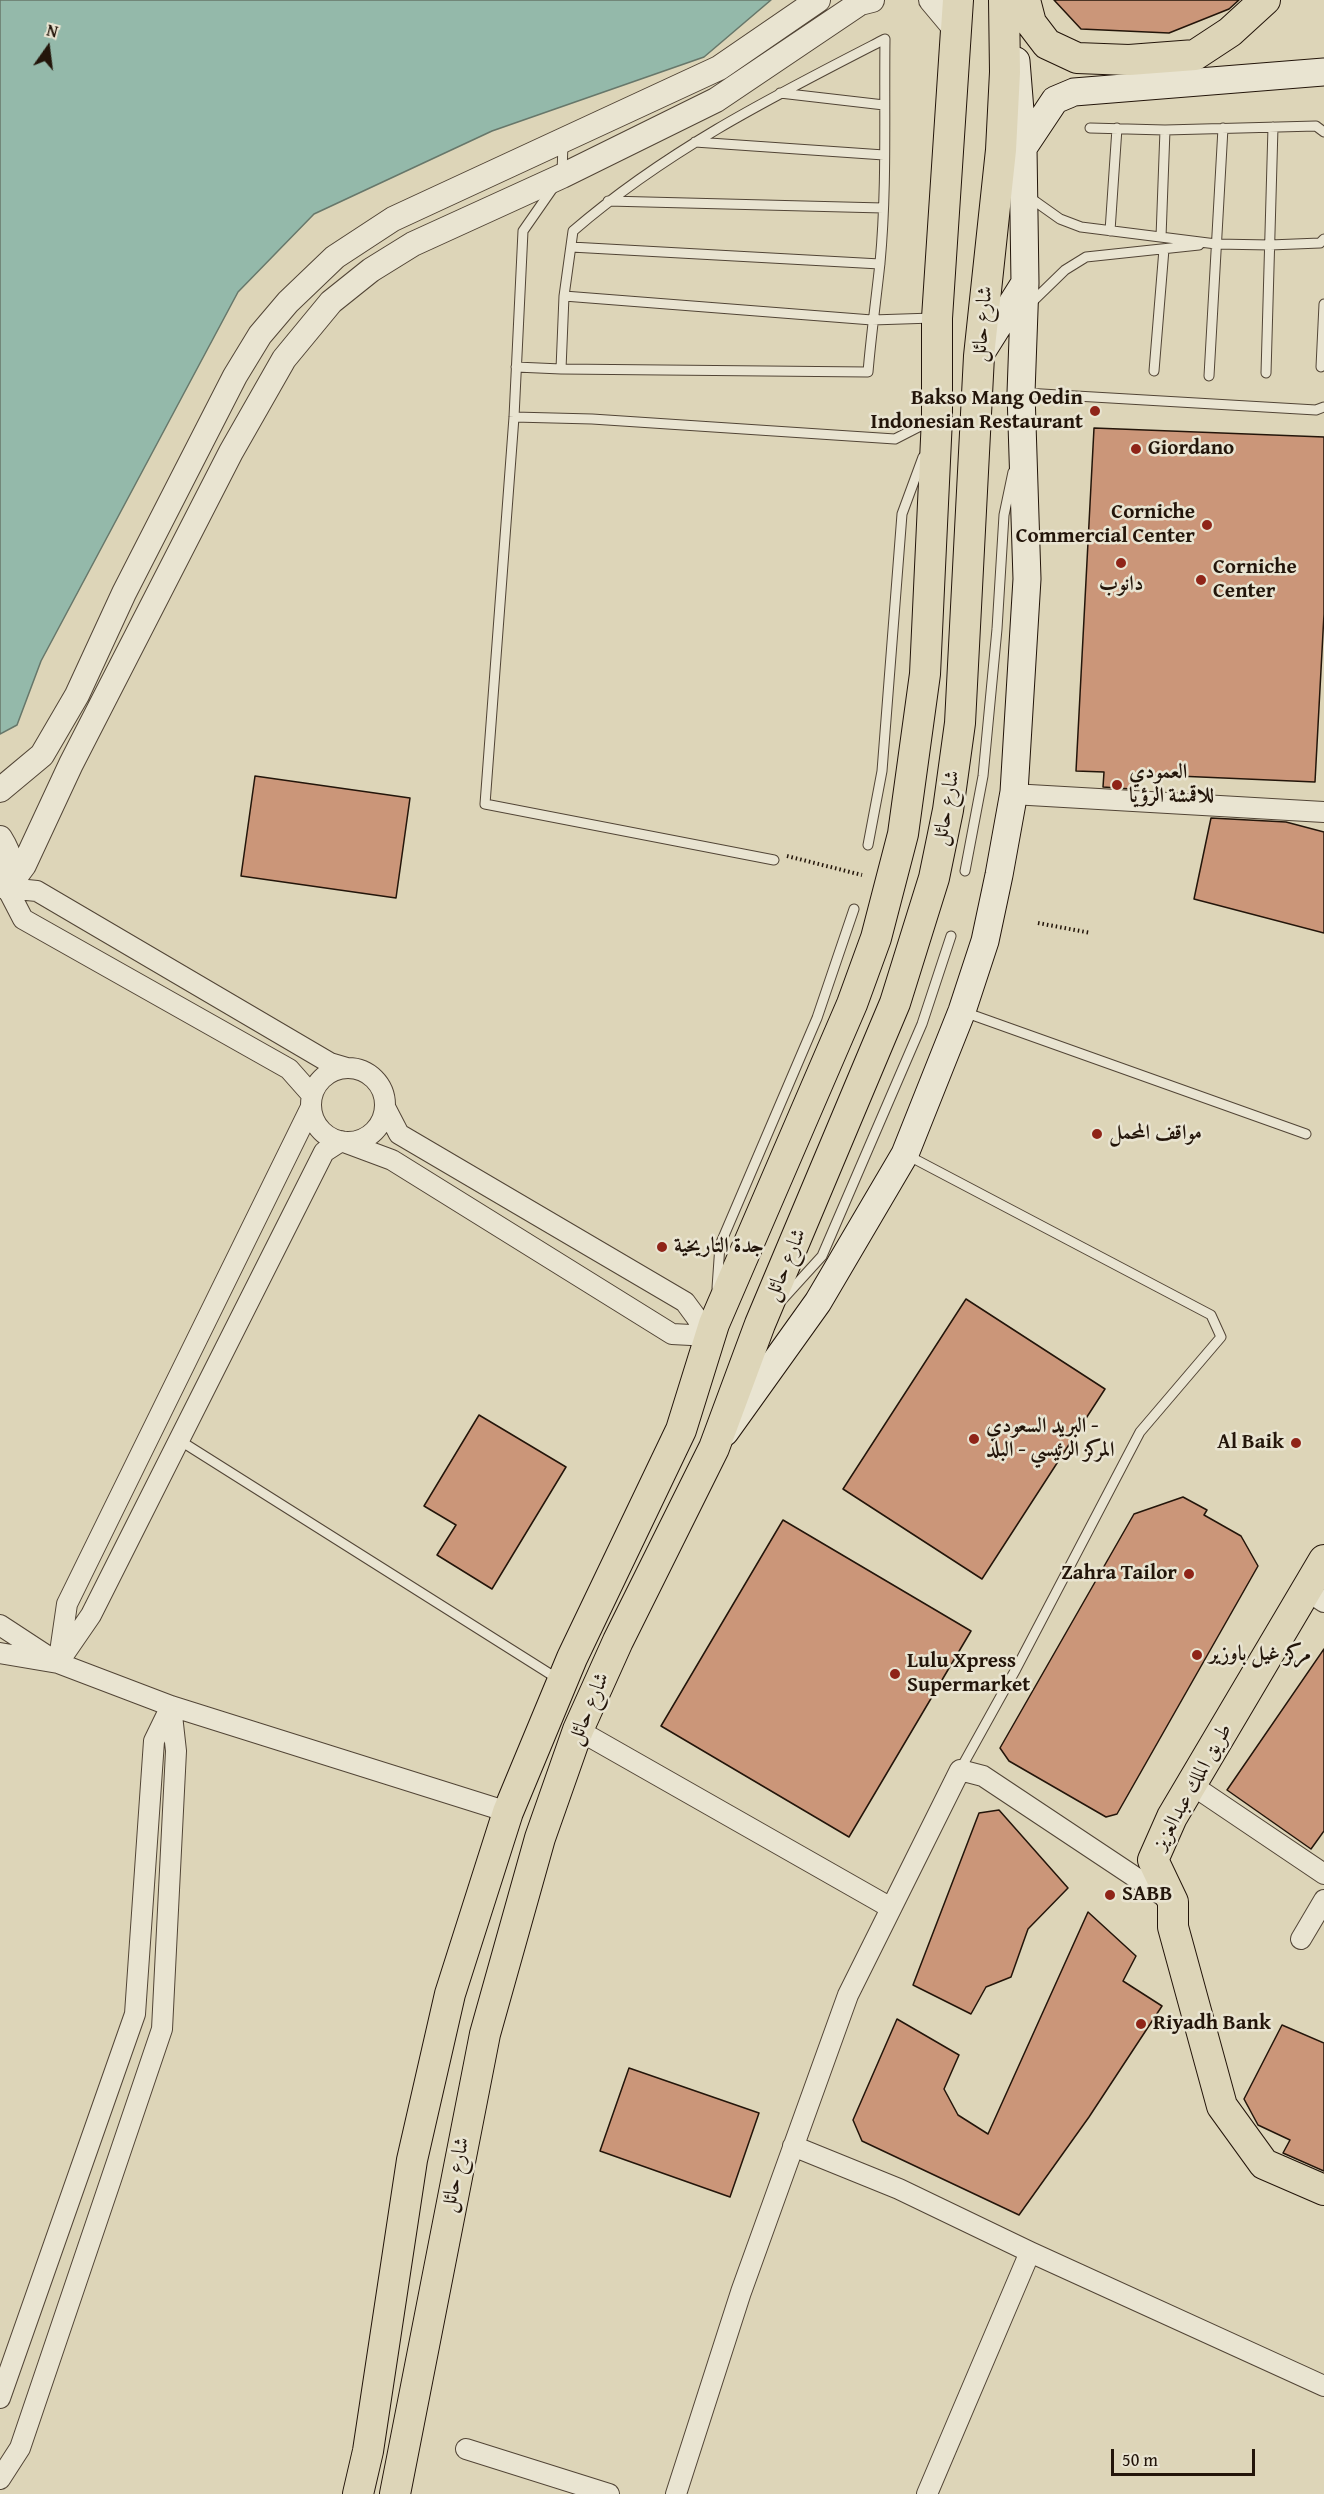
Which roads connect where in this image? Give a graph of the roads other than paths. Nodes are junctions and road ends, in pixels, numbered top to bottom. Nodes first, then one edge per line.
1 (818, 0) edge
2 (872, 0) edge
3 (931, 0) edge
4 (958, 0) edge
5 (1004, 0) edge
6 (1010, 0) edge
7 (1025, 0) edge
8 (1265, 0) edge
9 (957, 31) junction
10 (1324, 72) edge
11 (780, 93) junction
12 (884, 105) junction
13 (1273, 127) junction
14 (1090, 128) dead end
15 (1117, 128) junction
16 (1222, 128) junction
17 (1165, 130) junction
18 (1324, 132) edge
19 (563, 140) junction
20 (693, 141) junction
21 (1023, 148) junction
22 (884, 155) junction
23 (562, 176) junction
24 (1024, 193) junction
25 (608, 201) junction
26 (883, 208) junction
27 (1110, 231) junction
28 (1161, 237) junction
29 (1324, 239) edge
30 (1216, 244) junction
31 (1270, 245) junction
32 (571, 247) junction
33 (1164, 249) junction
34 (880, 264) junction
35 (1025, 283) junction
36 (564, 296) junction
37 (1324, 304) edge
38 (1024, 311) junction
39 (937, 318) junction
40 (872, 320) junction
41 (979, 356) junction
42 (516, 367) junction
43 (1321, 367) dead end
44 (561, 369) junction
45 (1154, 372) dead end
46 (1266, 373) dead end
47 (1209, 376) dead end
48 (1021, 393) junction
49 (1324, 407) edge
50 (514, 417) junction
51 (937, 418) junction
52 (1022, 425) junction
53 (0, 790) edge
54 (1012, 794) junction
55 (1324, 812) edge
56 (0, 838) edge
57 (868, 845) dead end
58 (774, 860) dead end
59 (965, 871) dead end
60 (3, 891) edge
61 (854, 909) dead end
62 (951, 936) dead end
63 (962, 1011) junction
64 (347, 1068) junction
65 (312, 1101) junction
66 (385, 1107) junction
67 (1306, 1134) dead end
68 (341, 1141) junction
69 (905, 1154) junction
70 (760, 1324) junction
71 (712, 1330) junction
72 (179, 1440) junction
73 (714, 1448) junction
74 (1324, 1560) edge
75 (1315, 1596) edge
76 (0, 1625) edge
77 (0, 1653) edge
78 (58, 1663) junction
79 (562, 1682) junction
80 (171, 1706) junction
81 (578, 1730) junction
82 (960, 1770) junction
83 (1192, 1785) junction
84 (508, 1812) junction
85 (1324, 1874) edge
86 (1324, 1900) edge
87 (1173, 1902) junction
88 (891, 1908) junction
89 (1301, 1939) dead end
90 (793, 2146) junction
91 (1324, 2190) edge
92 (1030, 2252) junction
93 (1324, 2386) edge
94 (0, 2398) edge
95 (466, 2449) dead end
96 (0, 2479) edge
97 (358, 2494) edge
98 (395, 2494) edge
99 (609, 2494) edge
100 (676, 2494) edge
101 (927, 2494) edge

1 - 19 street
2 - 23 street
3 - 9 street
4 - 9 main road, شارع حائل
5 - 41 main road, شارع حائل
6 - 21 main road
7 - 8 main road
9 - 39 main road, شارع حائل
10 - 21 main road
11 - 12 lane
11 - 12 lane
11 - 20 lane
12 - 22 lane
13 - 16 lane
13 - 18 lane
13 - 31 lane
14 - 15 lane
15 - 17 lane
15 - 27 lane
16 - 17 lane
16 - 30 lane
17 - 28 lane
19 - 23 lane
19 - 53 street
20 - 22 lane
20 - 25 lane
21 - 24 main road
22 - 26 lane
23 - 42 lane
23 - 60 street
24 - 27 lane
24 - 35 main road
25 - 26 lane
25 - 32 lane
26 - 34 lane
27 - 28 lane
28 - 30 lane
29 - 31 lane
30 - 31 lane
30 - 33 lane
30 - 47 lane
31 - 46 lane
32 - 34 lane
32 - 36 lane
33 - 38 lane
33 - 45 lane
34 - 40 lane
35 - 38 main road
35 - 41 main road
36 - 40 lane
36 - 44 lane
37 - 43 lane
38 - 48 main road
39 - 40 lane
39 - 51 main road, شارع حائل
40 - 44 lane
41 - 70 main road, شارع حائل
42 - 44 lane
42 - 50 lane
48 - 49 lane
48 - 52 main road
50 - 51 lane
50 - 58 lane
51 - 57 lane
51 - 71 main road, شارع حائل
52 - 54 main road
52 - 59 lane
54 - 55 street
54 - 63 main road
56 - 60 street
60 - 64 street
60 - 65 street
61 - 71 lane
62 - 70 lane
63 - 67 lane
63 - 69 main road
64 - 65 street
64 - 66 street
65 - 68 street
65 - 78 street
66 - 68 street
66 - 71 street
68 - 71 street
68 - 72 street
69 - 73 main road
69 - 82 lane
70 - 73 main road, شارع حائل
71 - 79 main road, شارع حائل
72 - 78 street
72 - 79 lane
73 - 81 main road, شارع حائل
74 - 75 main road, طريق الملك عبدالعزيز
75 - 83 main road, طريق الملك عبدالعزيز
76 - 78 street
77 - 78 street
78 - 80 street
79 - 84 main road, شارع حائل
80 - 84 street
80 - 94 street
80 - 96 street
81 - 88 street
81 - 98 main road, شارع حائل
82 - 87 street
82 - 88 street
83 - 85 street
83 - 87 main road, طريق الملك عبدالعزيز
84 - 97 main road, شارع حائل
86 - 89 street
87 - 91 main road, طريق الملك عبدالعزيز
88 - 90 street
90 - 92 street
90 - 100 street
92 - 93 street
92 - 101 street
95 - 99 street

